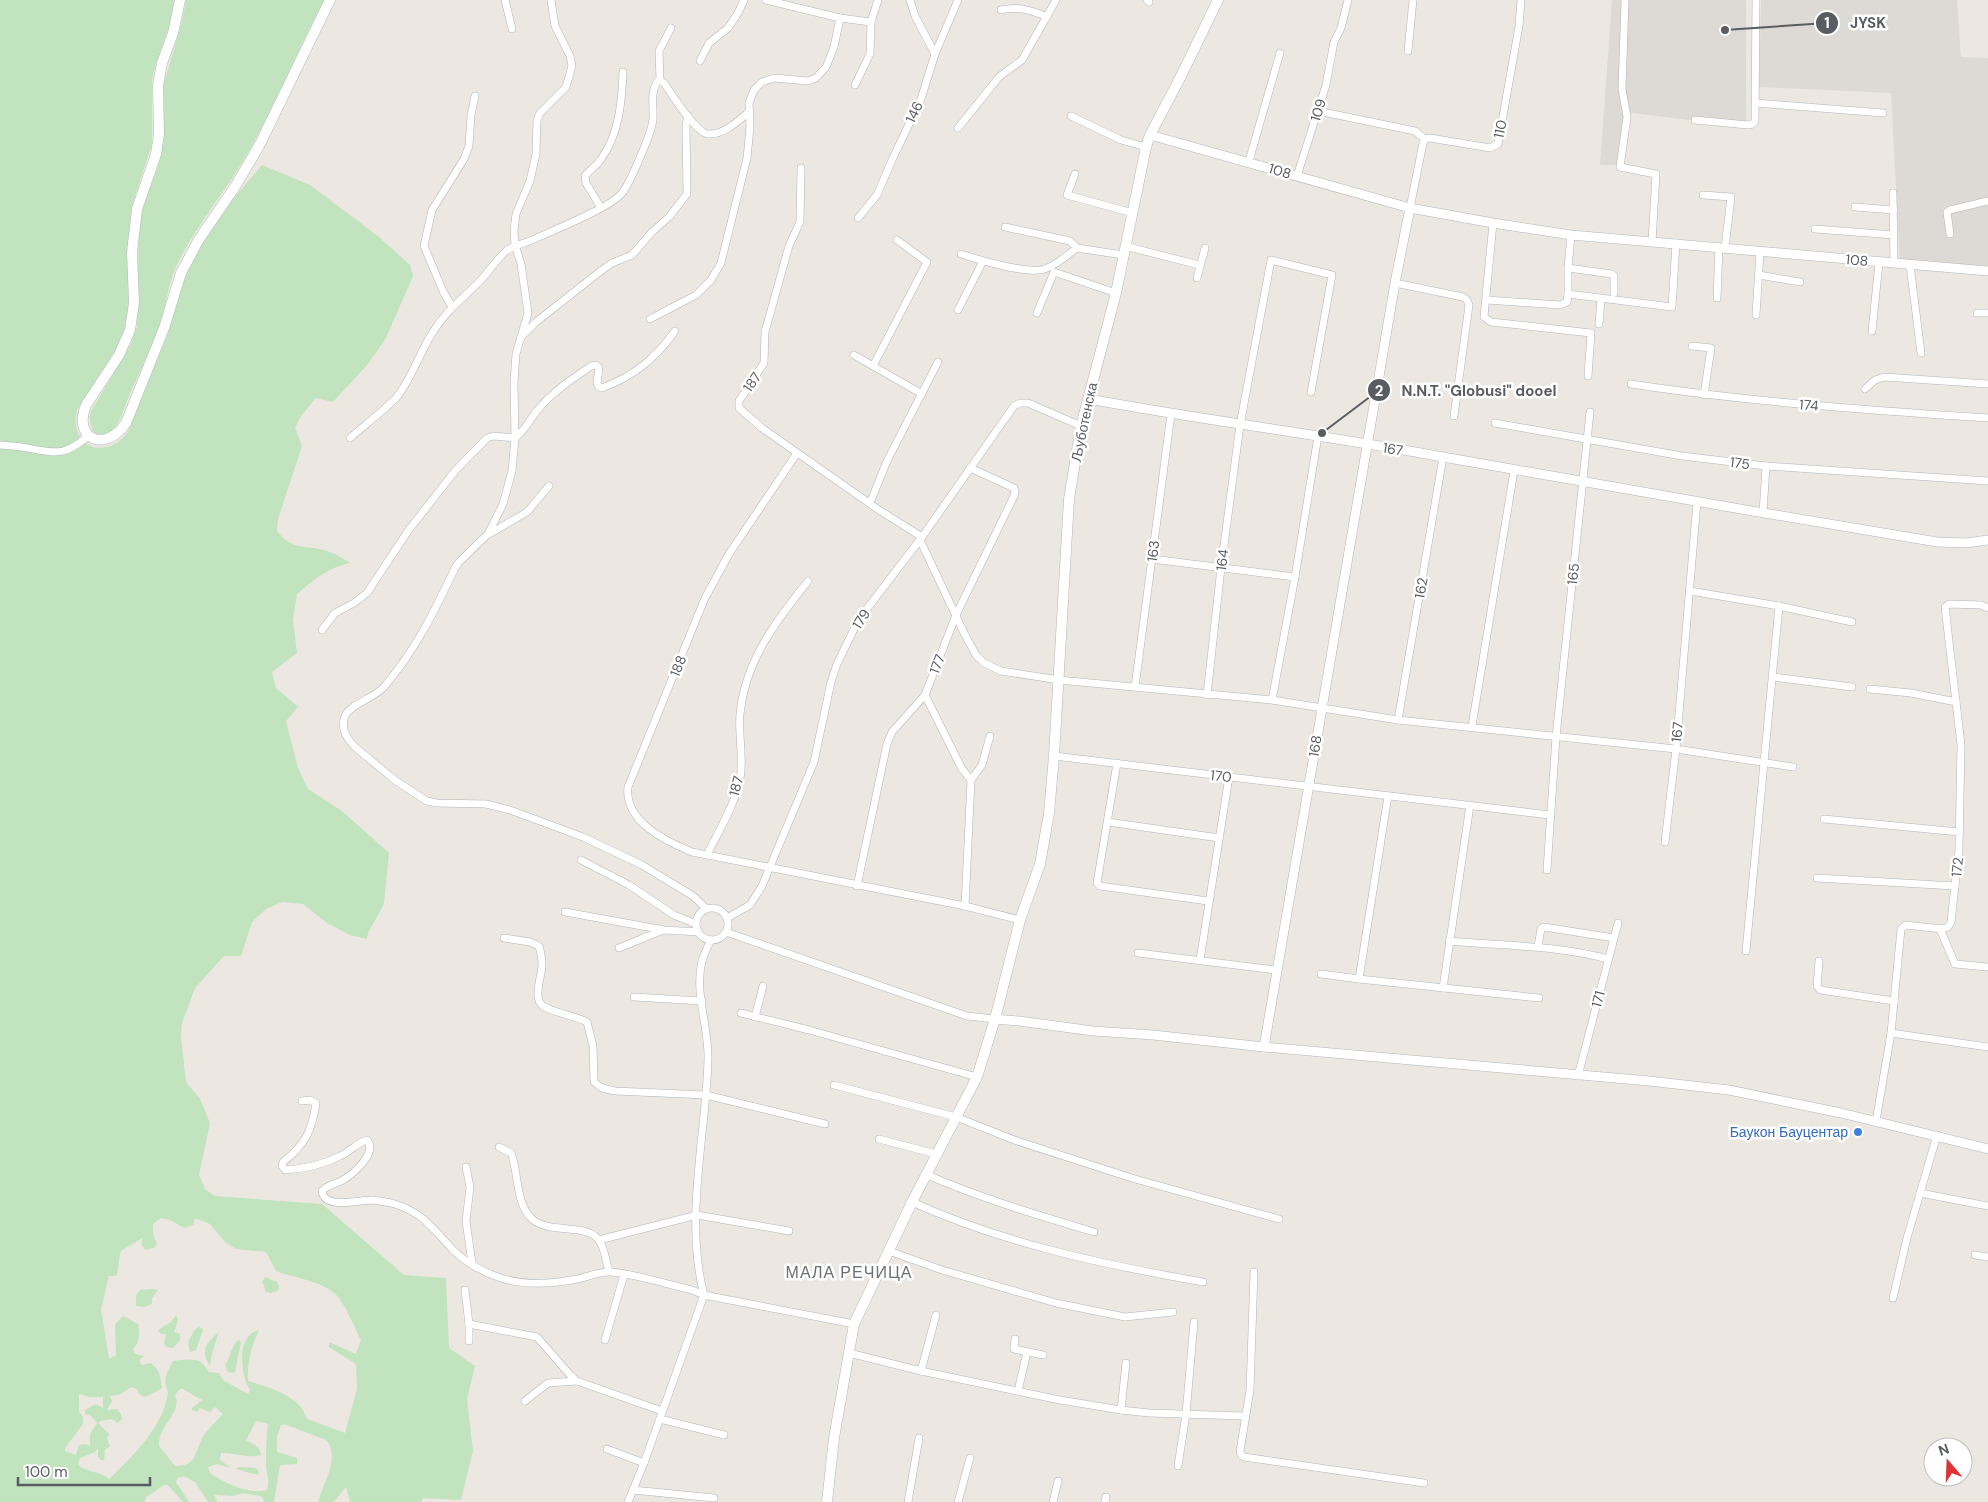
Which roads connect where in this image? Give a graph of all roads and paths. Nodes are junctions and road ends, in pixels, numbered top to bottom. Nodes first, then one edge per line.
1 (180, 0) edge
2 (330, 0) edge
3 (506, 0) edge
4 (551, 0) edge
5 (744, 0) edge
6 (766, 0) edge
7 (878, 0) edge
8 (910, 0) edge
9 (958, 0) edge
10 (1056, 0) edge
11 (1218, 0) edge
12 (1348, 0) edge
13 (1413, 0) edge
14 (1521, 0) edge
15 (1625, 0) edge
16 (1756, 0) edge
17 (1001, 10) dead end
18 (1046, 17) junction
19 (840, 18) junction
20 (871, 22) junction
21 (672, 28) dead end
22 (512, 29) dead end
23 (1408, 52) dead end
24 (1280, 53) dead end
25 (935, 54) junction
26 (700, 62) dead end
27 (623, 72) dead end
28 (660, 80) junction
29 (855, 85) dead end
30 (475, 96) dead end
31 (1756, 103) junction
32 (1318, 111) junction
33 (749, 112) junction
34 (1884, 113) dead end
35 (688, 116) junction
36 (1071, 116) dead end
37 (1695, 120) dead end
38 (958, 128) dead end
39 (1150, 134) junction
40 (1426, 139) junction
41 (1146, 148) junction
42 (1249, 161) junction
43 (801, 168) dead end
44 (1075, 174) dead end
45 (1298, 176) junction
46 (1893, 193) dead end
47 (1703, 195) dead end
48 (1988, 202) edge
49 (1854, 207) dead end
50 (601, 208) junction
51 (1410, 208) junction
52 (1894, 210) junction
53 (1133, 213) junction
54 (858, 218) dead end
55 (1493, 223) junction
56 (1004, 227) dead end
57 (1815, 229) dead end
58 (1571, 234) junction
59 (1950, 234) dead end
60 (1894, 235) junction
61 (897, 240) dead end
62 (1652, 242) junction
63 (1676, 244) junction
64 (515, 245) junction
65 (1077, 248) junction
66 (1205, 248) dead end
67 (1722, 248) junction
68 (1124, 251) junction
69 (1760, 252) junction
70 (962, 254) dead end
71 (983, 261) junction
72 (1879, 262) junction
73 (1199, 264) junction
74 (1894, 264) junction
75 (1910, 265) junction
76 (1568, 268) junction
77 (1988, 271) edge
78 (1759, 275) junction
79 (1196, 278) dead end
80 (1800, 282) dead end
81 (1395, 283) junction
82 (1116, 293) junction
83 (1614, 293) dead end
84 (1568, 294) junction
85 (1717, 298) dead end
86 (1601, 299) junction
87 (1487, 300) junction
88 (452, 307) junction
89 (958, 310) dead end
90 (1037, 312) dead end
91 (1977, 313) dead end
92 (1988, 313) edge
93 (1756, 315) dead end
94 (650, 319) dead end
95 (1599, 324) dead end
96 (674, 331) dead end
97 (1872, 331) dead end
98 (521, 337) junction
99 (1692, 346) dead end
100 (1921, 353) dead end
101 (854, 355) dead end
102 (938, 362) dead end
103 (873, 366) junction
104 (1588, 376) dead end
105 (1631, 384) dead end
106 (1988, 384) edge
107 (1865, 390) dead end
108 (1311, 392) dead end
109 (922, 394) junction
110 (1704, 395) junction
111 (1089, 399) junction
112 (1590, 412) dead end
113 (1171, 414) junction
114 (1454, 416) dead end
115 (1988, 418) edge
116 (1495, 423) dead end
117 (1240, 425) junction
118 (1081, 426) junction
119 (88, 436) junction
120 (1318, 436) junction
121 (350, 438) dead end
122 (515, 438) junction
123 (1587, 439) junction
124 (1368, 444) junction
125 (0, 446) edge
126 (797, 453) junction
127 (1443, 457) junction
128 (1766, 466) junction
129 (970, 468) junction
130 (1514, 471) junction
131 (1988, 481) edge
132 (1582, 482) junction
133 (549, 486) dead end
134 (1697, 502) junction
135 (870, 504) junction
136 (1763, 513) junction
137 (488, 534) junction
138 (921, 538) junction
139 (1988, 540) edge
140 (1152, 559) junction
141 (1221, 568) junction
142 (1295, 577) junction
143 (808, 581) dead end
144 (1690, 591) junction
145 (1779, 606) junction
146 (1988, 608) edge
147 (956, 615) junction
148 (1852, 622) dead end
149 (322, 630) dead end
150 (1773, 677) junction
151 (1059, 680) junction
152 (1135, 687) junction
153 (1852, 688) dead end
154 (1870, 689) dead end
155 (924, 695) junction
156 (1207, 695) junction
157 (1272, 700) junction
158 (1956, 702) junction
159 (1322, 707) junction
160 (1398, 720) junction
161 (1472, 726) junction
162 (990, 736) dead end
163 (1556, 737) junction
164 (1676, 749) junction
165 (1054, 756) junction
166 (1765, 762) junction
167 (1117, 763) junction
168 (1793, 767) dead end
169 (1228, 777) junction
170 (971, 780) junction
171 (1308, 787) junction
172 (1388, 796) junction
173 (1470, 805) junction
174 (1550, 815) junction
175 (1824, 818) dead end
176 (1108, 822) junction
177 (1959, 832) junction
178 (1219, 838) junction
179 (1665, 842) dead end
180 (707, 855) junction
181 (581, 860) dead end
182 (769, 867) junction
183 (1546, 870) dead end
184 (1817, 878) dead end
185 (857, 886) junction
186 (1955, 886) junction
187 (1208, 901) junction
188 (965, 906) junction
189 (706, 908) junction
190 (565, 912) dead end
191 (727, 918) junction
192 (1020, 920) junction
193 (1618, 923) dead end
194 (696, 924) junction
195 (1940, 929) junction
196 (664, 930) junction
197 (698, 932) junction
198 (726, 932) junction
199 (504, 938) dead end
200 (1614, 938) junction
201 (712, 940) junction
202 (1450, 941) junction
203 (1538, 946) junction
204 (620, 948) dead end
205 (1746, 951) dead end
206 (1138, 953) dead end
207 (1608, 959) junction
208 (1200, 960) junction
209 (1820, 961) dead end
210 (1988, 967) edge
211 (1276, 970) junction
212 (1321, 974) dead end
213 (1359, 979) junction
214 (762, 986) dead end
215 (1443, 988) junction
216 (634, 997) dead end
217 (1539, 998) dead end
218 (702, 1001) junction
219 (1894, 1001) junction
220 (741, 1013) dead end
221 (755, 1017) junction
222 (995, 1019) junction
223 (1891, 1033) junction
224 (1988, 1046) edge
225 (1264, 1047) junction
226 (1578, 1076) junction
227 (977, 1077) junction
228 (834, 1086) dead end
229 (706, 1095) junction
230 (302, 1101) dead end
231 (956, 1118) junction
232 (1876, 1121) junction
233 (825, 1124) dead end
234 (1937, 1135) junction
235 (879, 1138) dead end
236 (499, 1147) dead end
237 (1988, 1149) edge
238 (936, 1154) junction
239 (466, 1167) dead end
240 (925, 1174) junction
241 (1920, 1193) junction
242 (912, 1202) junction
243 (1988, 1206) edge
244 (697, 1215) junction
245 (1279, 1219) dead end
246 (789, 1231) dead end
247 (1094, 1232) dead end
248 (600, 1240) junction
249 (889, 1251) junction
250 (1975, 1255) dead end
251 (1988, 1256) edge
252 (472, 1263) junction
253 (609, 1272) junction
254 (1254, 1272) dead end
255 (624, 1275) junction
256 (1203, 1282) dead end
257 (464, 1290) dead end
258 (704, 1294) junction
259 (1893, 1298) dead end
260 (1173, 1312) dead end
261 (936, 1315) dead end
262 (1194, 1322) dead end
263 (469, 1324) junction
264 (854, 1324) junction
265 (1015, 1339) dead end
266 (469, 1340) dead end
267 (605, 1340) dead end
268 (1027, 1352) junction
269 (849, 1353) junction
270 (1043, 1355) dead end
271 (1126, 1364) dead end
272 (921, 1371) junction
273 (577, 1381) junction
274 (1018, 1391) junction
275 (525, 1401) dead end
276 (1121, 1410) junction
277 (662, 1411) junction
278 (1186, 1414) junction
279 (1245, 1416) junction
280 (660, 1419) junction
281 (724, 1435) dead end
282 (920, 1438) dead end
283 (607, 1449) dead end
284 (970, 1458) dead end
285 (644, 1463) junction
286 (1178, 1466) dead end
287 (1058, 1481) dead end
288 (1424, 1483) dead end
289 (633, 1490) junction
290 (714, 1498) dead end
291 (628, 1502) edge
292 (827, 1502) edge
293 (908, 1502) edge
294 (958, 1502) edge
295 (1053, 1502) edge

1 - 119 main road
2 - 119 main road
3 - 22 street
4 - 64 street
5 - 26 street
6 - 19 street
7 - 20 street
8 - 25 street
9 - 25 street, 146
10 - 18 street
11 - 39 main road, Љуботенска
12 - 32 street, 109
13 - 23 street
14 - 40 street, 110
15 - 62 street
16 - 31 street
17 - 18 street
18 - 38 street
19 - 20 street
19 - 33 street
20 - 29 street
21 - 28 street
24 - 42 street
25 - 54 street, 146
27 - 50 street
28 - 35 street
28 - 50 street
30 - 88 street
31 - 34 street
31 - 37 street
32 - 40 street
32 - 45 street, 109
33 - 35 street
33 - 94 street
35 - 98 street
36 - 41 street
39 - 41 main road, Љуботенска
39 - 42 street, 108
40 - 51 street
41 - 53 main road, Љуботенска
42 - 45 street, 108
43 - 126 street, 187
44 - 53 street
45 - 51 street, 108
46 - 52 street
47 - 67 street
48 - 59 street
49 - 52 street
50 - 64 street
51 - 55 street, 108
51 - 81 street
52 - 60 street
53 - 68 main road, Љуботенска
55 - 58 street, 108
55 - 87 street
56 - 65 street
57 - 60 street
58 - 62 street, 108
58 - 76 street
60 - 74 street
61 - 103 street
62 - 63 street, 108
63 - 67 street, 108
63 - 86 street
64 - 88 street
64 - 98 street
65 - 68 street
65 - 71 street
66 - 73 street
67 - 69 street, 108
67 - 85 street
68 - 73 street
68 - 82 main road, Љуботенска
69 - 72 street, 108
69 - 78 street
70 - 71 street
71 - 89 street
72 - 74 street, 108
72 - 97 street
73 - 79 street
74 - 75 street, 108
75 - 77 street, 108
75 - 100 street
76 - 83 street
76 - 84 street
78 - 80 street
78 - 93 street
81 - 114 street
81 - 124 street
82 - 90 street
82 - 111 main road, Љуботенска
84 - 86 street
84 - 87 street
86 - 95 street
87 - 104 street
88 - 121 street
91 - 92 street
96 - 122 street
98 - 122 street
99 - 110 street
101 - 103 street
102 - 109 street
103 - 109 street
105 - 110 street, 174
106 - 107 street
108 - 117 street, 164
109 - 135 street
110 - 115 street, 174
111 - 113 street, 167
111 - 118 main road, Љуботенска
112 - 123 street, 165
113 - 117 street, 167
113 - 140 street, 163
116 - 123 street, 175
117 - 120 street, 167
117 - 141 street, 164
118 - 129 street, 179
118 - 151 main road, Љуботенска
119 - 125 street
120 - 124 street, 167
120 - 142 street
122 - 137 street
122 - 149 street
123 - 128 street, 175
123 - 132 street, 165
124 - 127 street, 167
124 - 159 street, 168
126 - 135 street, 187
126 - 180 street, 188
127 - 130 street, 167
127 - 160 street, 162
128 - 131 street, 175
128 - 136 street
129 - 138 street, 179
129 - 147 street, 177
130 - 132 street, 167
130 - 161 street
132 - 134 street, 167
132 - 163 street, 165
133 - 137 street
134 - 136 street, 167
134 - 144 street, 167
135 - 138 street, 187
136 - 139 street, 167
137 - 189 street
138 - 147 street
138 - 182 street, 179
140 - 141 street
140 - 152 street, 163
141 - 142 street
141 - 156 street, 164
142 - 157 street
143 - 180 street, 187
144 - 145 street
144 - 164 street, 167
145 - 148 street
145 - 150 street
146 - 158 street, 172
147 - 151 street
147 - 155 street, 177
150 - 153 street
150 - 166 street
151 - 152 street
151 - 165 main road, Љуботенска
152 - 156 street
154 - 158 street
155 - 170 street
155 - 185 street, 177
156 - 157 street
157 - 159 street
158 - 177 street, 172
159 - 160 street
159 - 171 street, 168
160 - 161 street
161 - 163 street
162 - 170 street
163 - 164 street
163 - 174 street, 165
164 - 166 street
164 - 179 street, 167
165 - 167 street, 170
165 - 192 main road, Љуботенска
166 - 168 street
166 - 205 street
167 - 169 street, 170
167 - 176 street
169 - 171 street, 170
169 - 178 street
170 - 188 street
171 - 172 street, 170
171 - 211 street, 168
172 - 173 street, 170
172 - 213 street
173 - 174 street, 170
173 - 202 street
174 - 183 street, 165
175 - 177 street
176 - 178 street
176 - 187 street
177 - 186 street, 172
178 - 187 street
180 - 182 street, 188
181 - 194 street
182 - 185 street, 188
182 - 191 street, 179
184 - 186 street
185 - 188 street, 188
186 - 195 street, 172
187 - 208 street
188 - 192 street, 188
189 - 191 street
189 - 194 street
190 - 196 street
191 - 198 street
192 - 222 main road, Љуботенска
193 - 200 street, 171
194 - 197 street
195 - 210 street
195 - 219 street
196 - 197 street
196 - 204 street
197 - 201 street
198 - 201 street
198 - 222 street
199 - 229 street
200 - 203 street
200 - 207 street, 171
201 - 218 street
202 - 203 street
202 - 215 street
203 - 207 street
206 - 208 street
207 - 226 street, 171
208 - 211 street
209 - 219 street
211 - 225 street, 168
212 - 213 street
213 - 215 street
214 - 221 street
215 - 217 street
216 - 218 street
218 - 229 street
219 - 223 street
220 - 221 street
221 - 227 street
222 - 225 street
222 - 227 main road, Љуботенска
223 - 224 street
223 - 232 street
225 - 226 street
226 - 232 street
227 - 231 main road, Љуботенска
228 - 231 street
229 - 233 street
229 - 244 street
230 - 252 street
231 - 238 main road, Љуботенска
231 - 245 street
232 - 234 street
234 - 237 street
234 - 241 street
235 - 238 street
236 - 248 street
238 - 240 main road, Љуботенска
239 - 252 street
240 - 242 main road, Љуботенска
240 - 247 street
241 - 243 street
241 - 259 street
242 - 249 main road, Љуботенска
242 - 256 street
244 - 246 street
244 - 248 street
244 - 258 street
248 - 253 street
249 - 260 street
249 - 264 main road, Љуботенска
250 - 251 street
252 - 253 street
253 - 255 street
254 - 279 street
255 - 258 street
255 - 267 street
257 - 263 street
258 - 264 street
258 - 277 street
261 - 272 street
262 - 278 street
263 - 266 street
263 - 273 street
264 - 269 main road, Љуботенска
265 - 268 street
268 - 270 street
268 - 274 street
269 - 272 street
269 - 292 main road, Љуботенска
271 - 276 street
272 - 274 street
273 - 275 street
273 - 277 street
274 - 276 street
276 - 278 street
277 - 280 street
278 - 279 street
278 - 286 street
279 - 288 street
280 - 281 street
280 - 285 street
282 - 293 street
283 - 285 street
284 - 294 street
285 - 289 street
287 - 295 street
289 - 290 street
289 - 291 street

